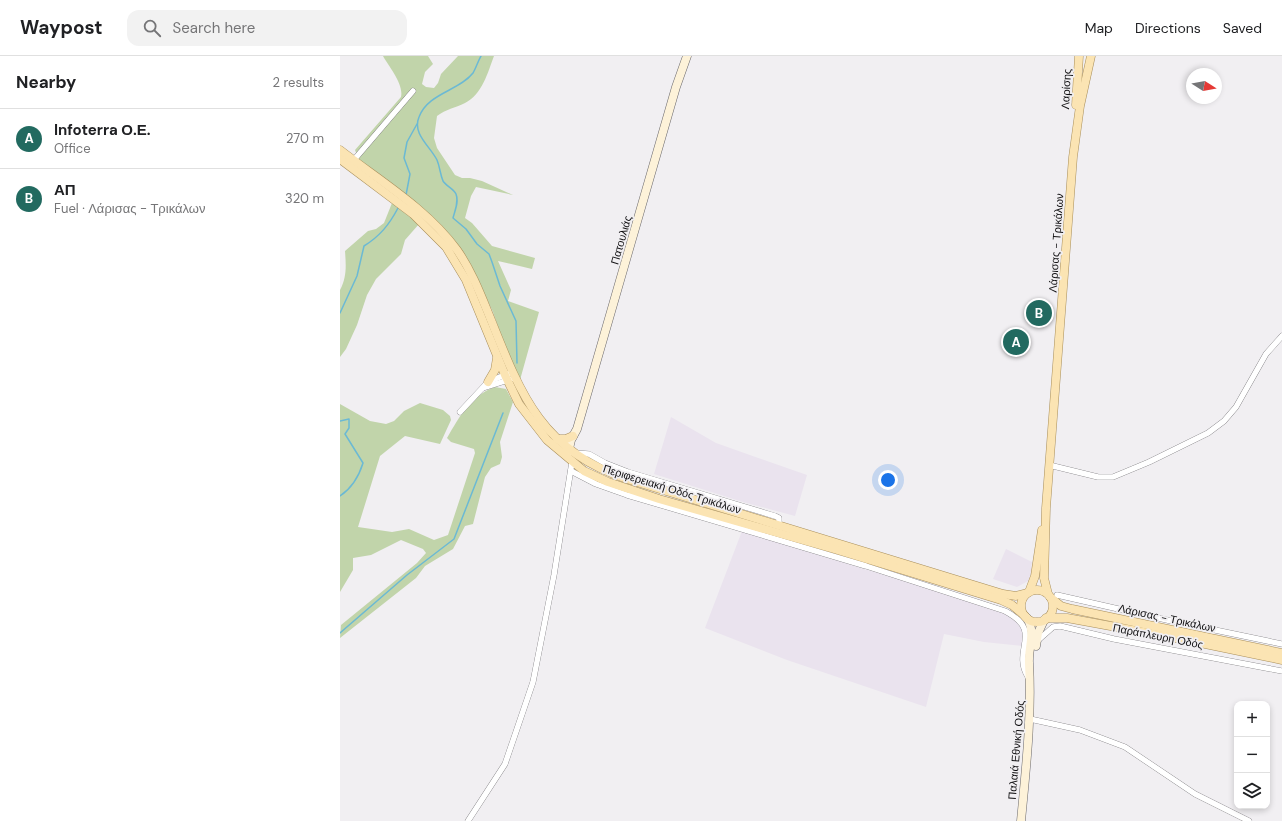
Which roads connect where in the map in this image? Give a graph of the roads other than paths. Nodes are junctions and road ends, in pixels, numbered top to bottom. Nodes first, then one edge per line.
1 (687, 56) edge
2 (1079, 56) edge
3 (1091, 56) edge
4 (413, 91) dead end
5 (1077, 124) junction
6 (340, 150) edge
7 (340, 159) edge
8 (353, 160) junction
9 (1282, 336) edge
10 (497, 357) junction
11 (510, 377) junction
12 (485, 385) junction
13 (460, 412) dead end
14 (575, 433) junction
15 (557, 438) junction
16 (571, 456) junction
17 (1049, 465) junction
18 (571, 471) junction
19 (1046, 508) junction
20 (792, 540) junction
21 (919, 580) junction
22 (1028, 593) junction
23 (1052, 595) junction
24 (1026, 617) junction
25 (1045, 619) junction
26 (1036, 643) junction
27 (1282, 644) edge
28 (1282, 653) edge
29 (1282, 660) edge
30 (1282, 671) edge
31 (1031, 680) junction
32 (1030, 719) junction
33 (468, 821) edge
34 (1021, 821) edge
35 (1249, 821) edge

1 - 14 street, Πατουλιάς
2 - 5 main road, Λαρίσης
3 - 5 main road
4 - 8 street
5 - 17 main road, Λάρισας - Τρικάλων
6 - 8 main road, Περιφερειακή Οδός Τρικάλων
7 - 10 main road, Περιφερειακή Οδός Τρικάλων
8 - 11 main road, Περιφερειακή Οδός Τρικάλων
9 - 17 street
10 - 11 main road, Περιφερειακή Οδός Τρικάλων
10 - 12 main road
11 - 12 street
11 - 15 main road, Περιφερειακή Οδός Τρικάλων
11 - 16 main road, Περιφερειακή Οδός Τρικάλων
12 - 13 street
14 - 15 main road
14 - 16 street, Πατουλιάς
15 - 16 main road, Περιφερειακή Οδός Τρικάλων
16 - 18 street
16 - 20 main road, Περιφερειακή Οδός Τρικάλων
16 - 22 main road, Περιφερειακή Οδός Τρικάλων
17 - 19 main road, Λάρισας - Τρικάλων
18 - 20 street
18 - 33 street
19 - 22 main road, Λάρισας - Τρικάλων
19 - 23 main road, Λάρισας - Τρικάλων
20 - 21 main road, Περιφερειακή Οδός Τρικάλων
21 - 24 main road, Περιφερειακή Οδός Τρικάλων
21 - 31 street
22 - 23 main road
22 - 24 main road
23 - 25 main road
23 - 27 street, Παράπλευρη Οδός
23 - 28 main road, Λάρισας - Τρικάλων
24 - 25 main road
24 - 31 street, Παλαιά Εθνική Οδός
25 - 26 street, Παλαιά Εθνική Οδός
25 - 29 main road, Λάρισας - Τρικάλων
26 - 30 street, Παράπλευρη Οδός
26 - 31 street, Παλαιά Εθνική Οδός
31 - 32 street, Παλαιά Εθνική Οδός
32 - 34 street, Παλαιά Εθνική Οδός
32 - 35 street

